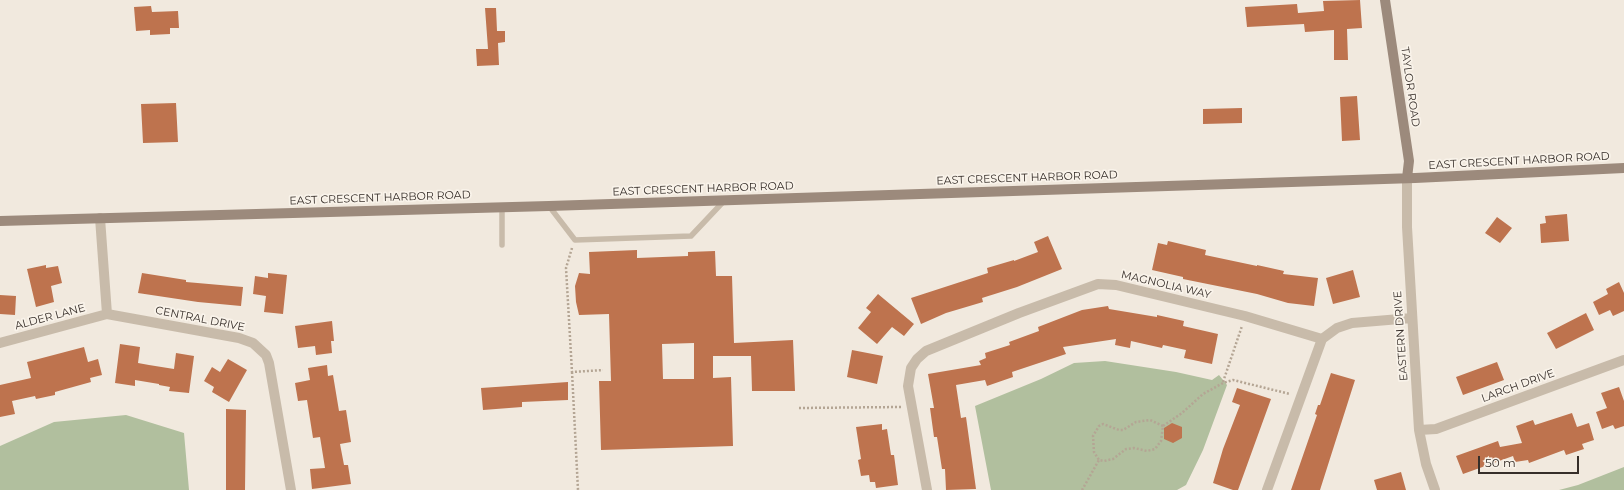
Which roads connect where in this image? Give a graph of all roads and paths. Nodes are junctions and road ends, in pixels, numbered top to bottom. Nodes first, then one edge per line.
1 (1385, 0) edge
2 (1624, 168) edge
3 (1411, 178) junction
4 (725, 200) junction
5 (549, 206) junction
6 (502, 207) junction
7 (100, 218) junction
8 (0, 221) edge
9 (575, 240) junction
10 (502, 245) dead end
11 (107, 314) junction
12 (1245, 316) junction
13 (1412, 318) junction
14 (1322, 339) junction
15 (0, 343) edge
16 (1624, 360) edge
17 (603, 370) dead end
18 (572, 372) junction
19 (1223, 383) junction
20 (1300, 397) junction
21 (912, 407) junction
22 (799, 408) dead end
23 (1163, 426) junction
24 (1420, 430) junction
25 (1099, 460) junction
26 (291, 490) edge
27 (578, 490) edge
28 (927, 490) edge
29 (1082, 490) edge
30 (1267, 490) edge
31 (1435, 490) edge

1 - 3 street, TAYLOR ROAD
2 - 3 street, EAST CRESCENT HARBOR ROAD
3 - 4 street, EAST CRESCENT HARBOR ROAD
3 - 13 street, EASTERN DRIVE
4 - 5 street, EAST CRESCENT HARBOR ROAD
4 - 9 lane
5 - 6 street, EAST CRESCENT HARBOR ROAD
5 - 9 lane
6 - 7 street, EAST CRESCENT HARBOR ROAD
6 - 10 lane
7 - 8 street, EAST CRESCENT HARBOR ROAD
7 - 11 street
9 - 18 path
11 - 15 street, ALDER LANE
11 - 26 street, CENTRAL DRIVE
12 - 14 street, MAGNOLIA WAY
12 - 19 path
12 - 21 street, MAGNOLIA WAY
13 - 14 street
13 - 24 street, EASTERN DRIVE
14 - 20 street
16 - 24 street, LARCH DRIVE
17 - 18 path
18 - 27 path
19 - 20 path
19 - 23 path
20 - 30 street
21 - 22 path
21 - 28 street, MAGNOLIA WAY
23 - 25 path
23 - 25 path
24 - 31 street, EASTERN DRIVE
25 - 29 path

